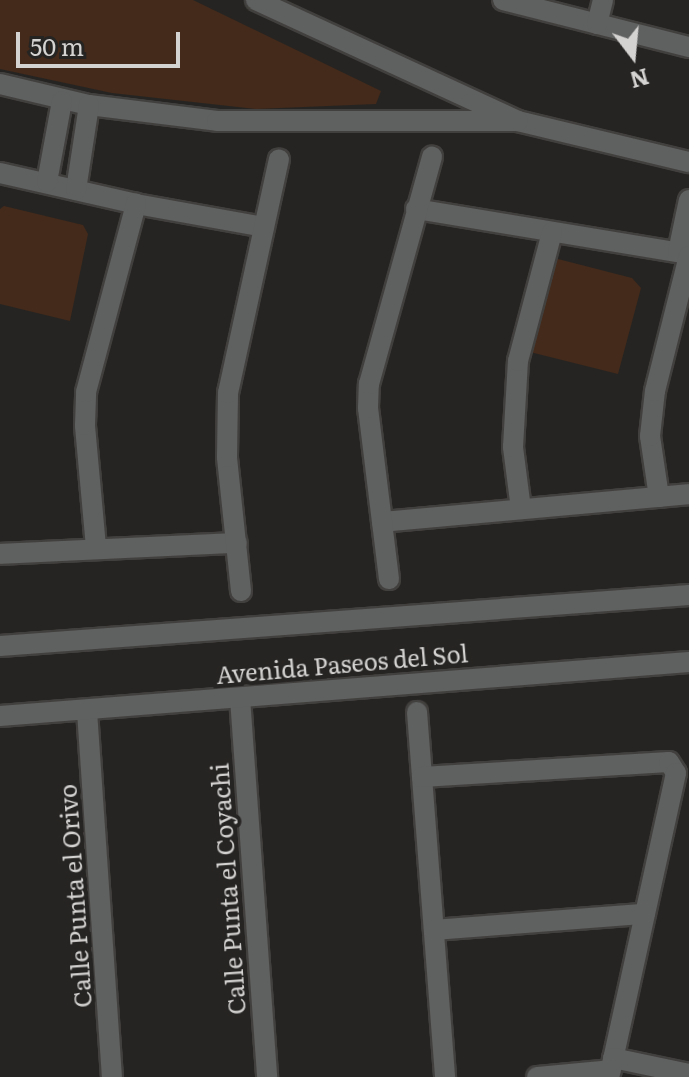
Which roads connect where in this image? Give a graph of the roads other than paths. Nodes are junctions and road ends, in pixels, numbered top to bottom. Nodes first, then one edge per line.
1 (256, 0) edge
2 (503, 0) edge
3 (603, 0) edge
4 (597, 24) junction
5 (689, 47) edge
6 (0, 84) edge
7 (62, 101) junction
8 (89, 105) junction
9 (518, 121) junction
10 (432, 157) dead end
11 (279, 160) dead end
12 (689, 162) edge
13 (0, 174) edge
14 (47, 182) junction
15 (76, 190) junction
16 (689, 200) edge
17 (136, 204) junction
18 (416, 209) junction
19 (264, 227) junction
20 (552, 232) junction
21 (685, 254) edge
22 (689, 494) edge
23 (659, 497) junction
24 (521, 509) junction
25 (382, 522) junction
26 (237, 543) junction
27 (96, 547) junction
28 (0, 554) edge
29 (389, 579) dead end
30 (241, 591) dead end
31 (689, 595) edge
32 (0, 646) edge
33 (689, 662) edge
34 (240, 698) junction
35 (87, 711) junction
36 (417, 712) dead end
37 (0, 716) edge
38 (422, 777) junction
39 (644, 914) junction
40 (434, 930) junction
41 (611, 1069) edge
42 (689, 1074) edge
43 (112, 1077) edge
44 (267, 1077) edge
45 (445, 1077) edge
46 (537, 1077) edge

1 - 9 street
2 - 4 street
3 - 4 street
4 - 5 street
6 - 7 street
7 - 8 street
7 - 14 street
8 - 9 street
8 - 15 street
9 - 12 street
10 - 18 street
11 - 19 street
13 - 14 street
14 - 15 street
15 - 17 street
16 - 21 street
17 - 19 street
17 - 27 street
18 - 20 street
18 - 25 street
19 - 26 street
20 - 21 street
20 - 24 street
21 - 23 street
22 - 23 street
23 - 24 street
24 - 25 street
25 - 29 street
26 - 27 street
26 - 30 street
27 - 28 street
31 - 32 street, Avenida Paseos del Sol
33 - 34 street, Avenida Paseos del Sol
34 - 35 street, Avenida Paseos del Sol
34 - 44 street, Calle Punta el Coyachi
35 - 37 street, Avenida Paseos del Sol
35 - 43 street, Calle Punta el Orivo
36 - 38 street
38 - 39 street
38 - 40 street
39 - 40 street
39 - 41 street
40 - 45 street
41 - 42 street
41 - 46 street

